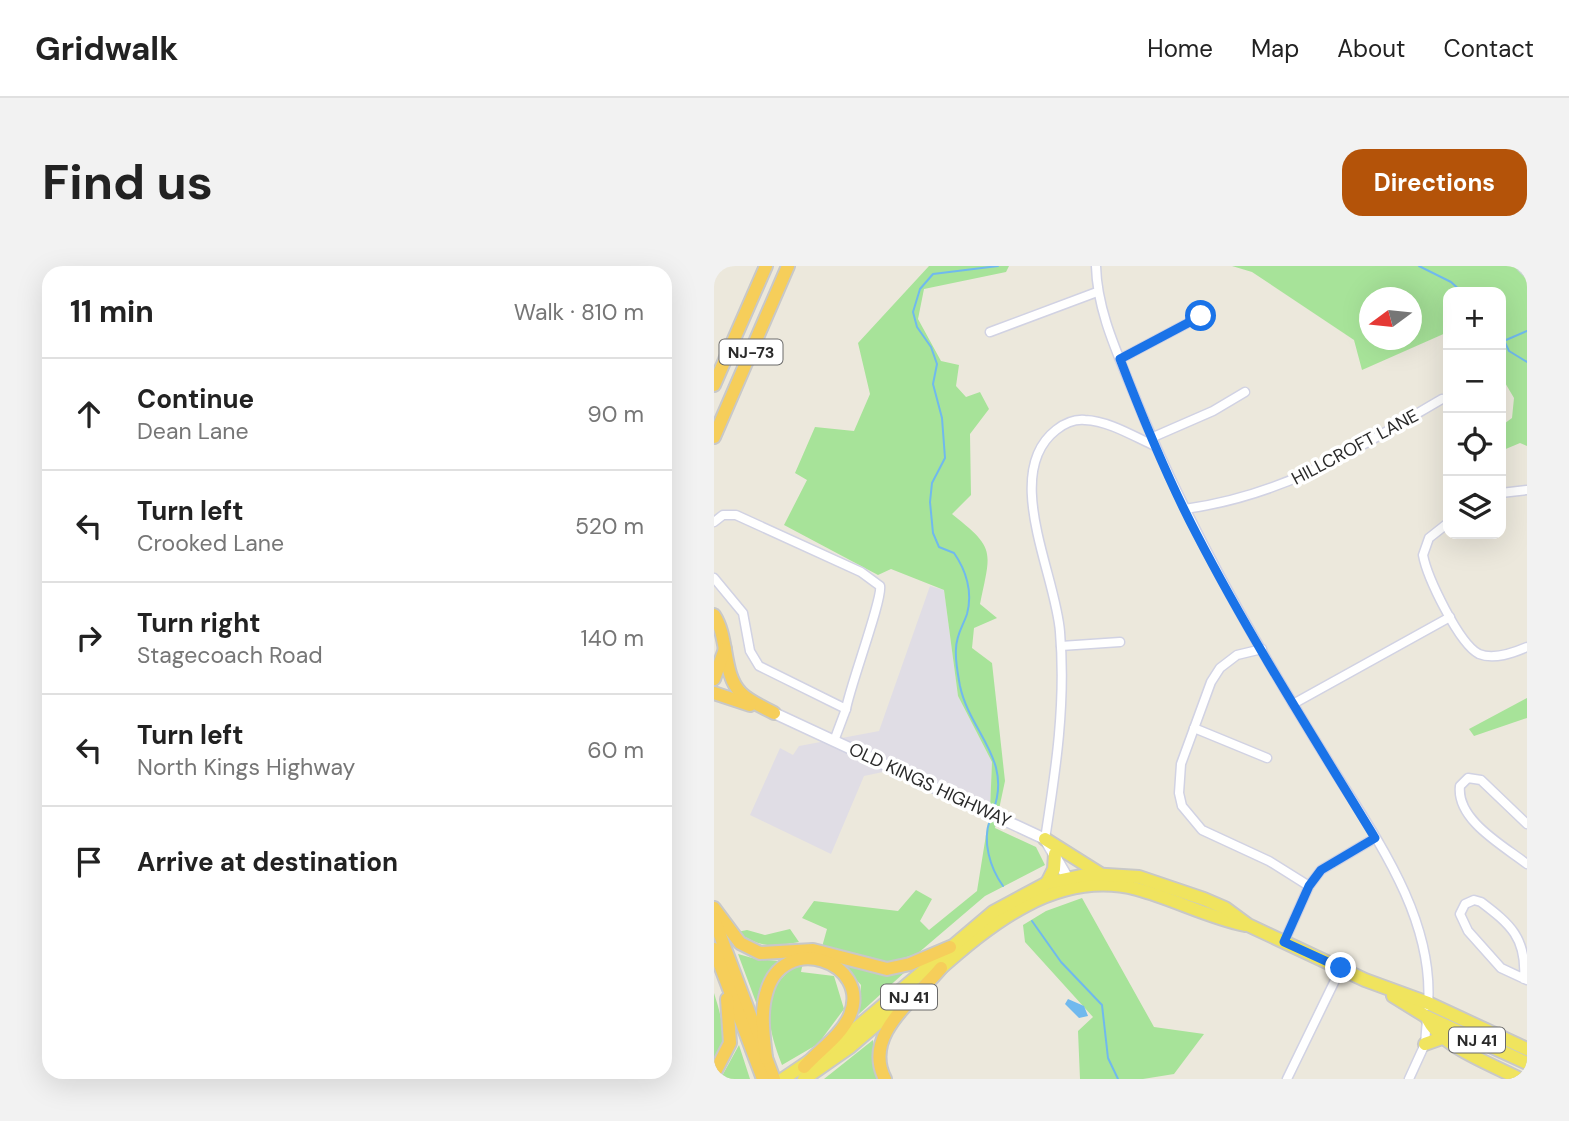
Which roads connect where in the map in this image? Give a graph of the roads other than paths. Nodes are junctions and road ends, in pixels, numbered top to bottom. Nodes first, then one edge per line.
1 (766, 266) edge
2 (788, 266) edge
3 (1096, 266) edge
4 (1521, 266) edge
5 (1527, 272) edge
6 (1097, 292) junction
7 (1201, 316) dead end
8 (990, 332) dead end
9 (1120, 359) junction
10 (714, 385) edge
11 (1245, 392) dead end
12 (1442, 399) dead end
13 (714, 437) edge
14 (1153, 442) junction
15 (1527, 490) edge
16 (1506, 492) edge
17 (1185, 509) junction
18 (714, 522) edge
19 (1443, 527) edge
20 (714, 578) edge
21 (714, 615) edge
22 (1450, 617) junction
23 (714, 631) edge
24 (725, 642) junction
25 (1121, 642) dead end
26 (1061, 646) junction
27 (1527, 647) edge
28 (1262, 649) junction
29 (714, 663) edge
30 (714, 679) edge
31 (714, 693) edge
32 (1293, 704) junction
33 (846, 709) junction
34 (774, 713) junction
35 (1194, 729) junction
36 (834, 741) junction
37 (1267, 758) dead end
38 (1527, 824) edge
39 (1045, 838) junction
40 (1375, 838) junction
41 (1055, 854) junction
42 (1527, 864) edge
43 (1099, 874) junction
44 (1067, 877) junction
45 (1047, 883) junction
46 (1309, 886) junction
47 (1012, 907) junction
48 (714, 908) edge
49 (714, 919) edge
50 (1248, 925) junction
51 (1284, 942) junction
52 (950, 947) junction
53 (714, 949) edge
54 (941, 968) junction
55 (1341, 968) junction
56 (723, 974) junction
57 (1365, 980) junction
58 (1525, 980) edge
59 (1428, 1003) junction
60 (1427, 1017) junction
61 (1442, 1038) junction
62 (1425, 1044) junction
63 (1527, 1049) edge
64 (766, 1058) junction
65 (1527, 1065) edge
66 (714, 1073) edge
67 (796, 1075) edge
68 (763, 1079) edge
69 (774, 1079) edge
70 (885, 1079) edge
71 (1287, 1079) edge
72 (1409, 1079) edge
73 (1520, 1079) edge

1 - 10 highway, NJ-73
2 - 13 highway, NJ-73
3 - 6 street
4 - 5 street
6 - 8 street
6 - 9 street
7 - 9 street
9 - 14 street
11 - 14 street
12 - 17 street, HILLCROFT LANE
14 - 17 street
14 - 26 street
15 - 16 street
17 - 28 street
18 - 33 street
19 - 22 street
20 - 33 street
21 - 24 highway
22 - 27 street
22 - 32 street
23 - 29 highway
24 - 30 highway
24 - 34 highway
25 - 26 street
26 - 39 street
28 - 32 street
28 - 35 street
31 - 34 highway
32 - 40 street
33 - 36 street
34 - 36 street, OLD KINGS HIGHWAY
35 - 37 street
35 - 46 street
36 - 39 street, OLD KINGS HIGHWAY
38 - 42 street
39 - 41 street
39 - 43 main road
40 - 46 street
40 - 59 street
41 - 44 street
41 - 45 main road
43 - 44 main road, NJ 41
43 - 50 main road, NJ 41
44 - 45 main road, NJ 41
45 - 47 main road, NJ 41
46 - 51 street
47 - 50 main road, NJ 41
47 - 52 main road, NJ 41
47 - 54 main road, NJ 41
48 - 52 highway
49 - 64 highway
50 - 51 main road, NJ 41
51 - 55 main road, NJ 41
52 - 67 main road, NJ 41
53 - 56 highway
54 - 67 main road, NJ 41
54 - 70 highway
55 - 57 main road, NJ 41
55 - 71 street
56 - 66 highway
56 - 68 highway
57 - 59 main road, NJ 41
57 - 60 main road, NJ 41
58 - 58 street
59 - 60 street
59 - 63 main road, NJ 41
60 - 61 main road
60 - 62 street
60 - 65 main road, NJ 41
61 - 62 main road
61 - 73 main road
62 - 72 street
64 - 67 highway
64 - 69 highway
65 - 73 street

